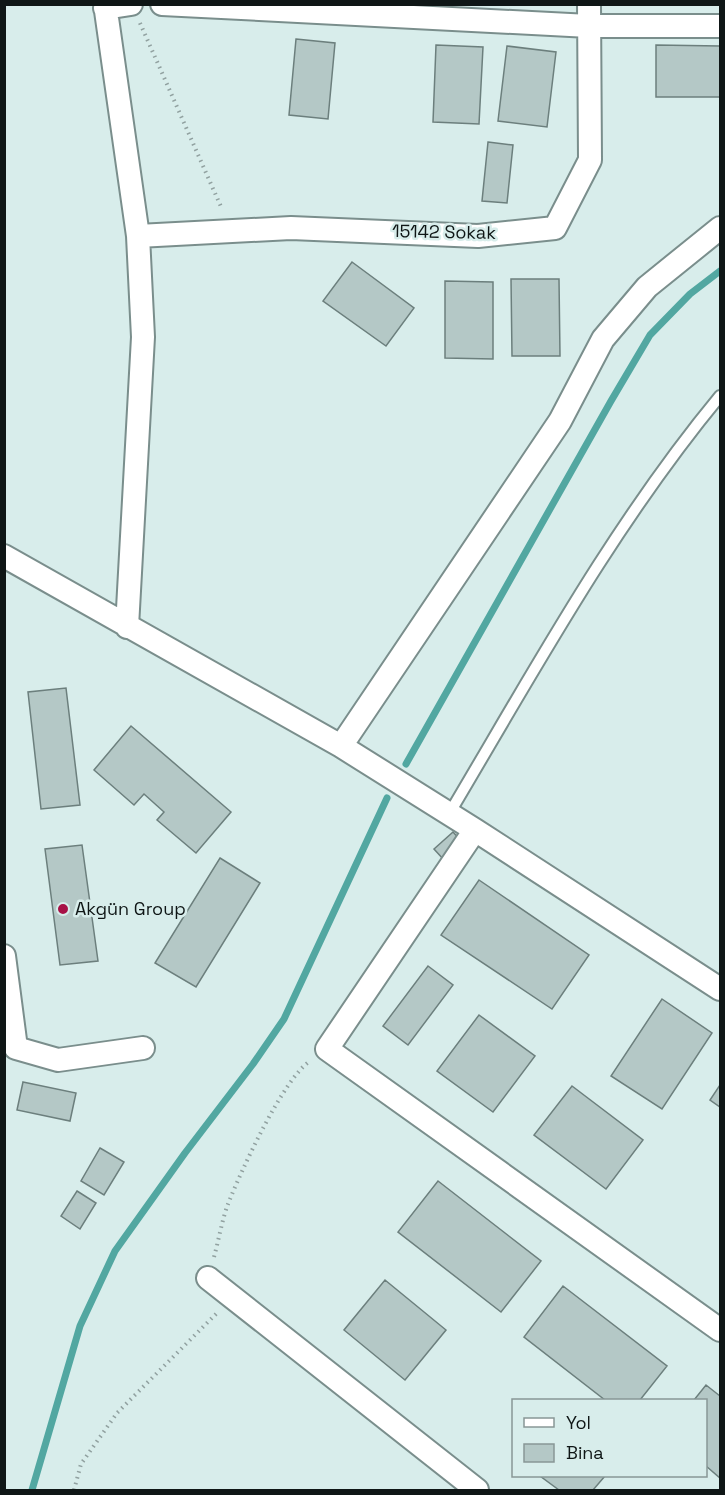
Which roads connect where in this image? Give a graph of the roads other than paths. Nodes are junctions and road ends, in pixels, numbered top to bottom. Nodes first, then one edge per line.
1 (162, 4) edge
2 (105, 6) edge
3 (135, 9) edge
4 (589, 15) edge
5 (720, 26) edge
6 (720, 228) edge
7 (138, 236) junction
8 (720, 396) edge
9 (4, 556) edge
10 (127, 627) junction
11 (341, 746) junction
12 (449, 814) junction
13 (475, 830) junction
14 (4, 956) edge
15 (720, 989) edge
16 (143, 1048) dead end
17 (208, 1278) road end
18 (720, 1330) edge
19 (477, 1491) edge

1 - 4 street
2 - 3 street
2 - 7 street
4 - 5 street
4 - 7 street, 15142 Sokak
6 - 11 street
7 - 10 street
8 - 12 lane
9 - 10 street
10 - 11 street
11 - 12 street
12 - 13 street
13 - 15 street
13 - 18 street
14 - 16 street
17 - 19 street

